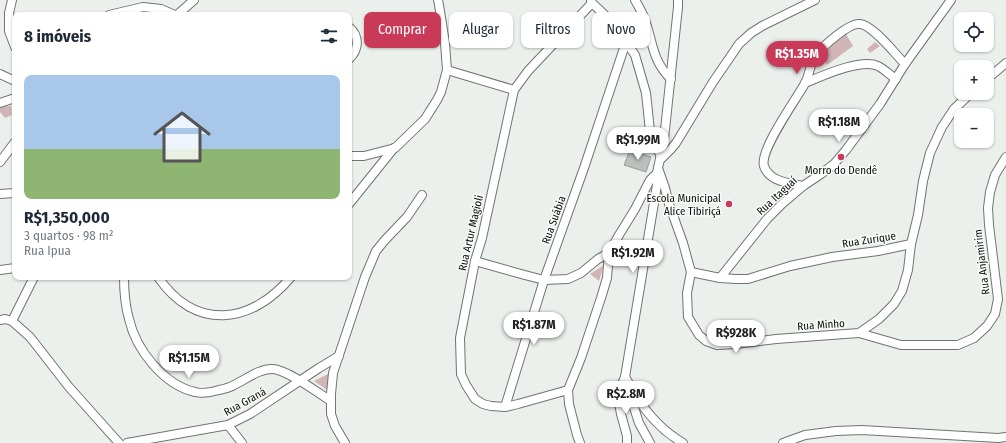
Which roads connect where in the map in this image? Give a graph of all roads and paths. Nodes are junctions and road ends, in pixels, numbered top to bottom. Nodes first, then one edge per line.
1 (12, 0) edge
2 (194, 0) edge
3 (438, 0) edge
4 (635, 0) edge
5 (678, 0) edge
6 (815, 0) edge
7 (951, 0) edge
8 (592, 1) edge
9 (122, 12) edge
10 (168, 12) edge
11 (180, 12) edge
12 (602, 12) edge
13 (352, 29) edge
14 (12, 39) edge
15 (624, 48) edge
16 (630, 48) edge
17 (352, 57) edge
18 (1006, 63) edge
19 (905, 64) junction
20 (447, 70) junction
21 (994, 73) edge
22 (0, 74) edge
23 (12, 78) edge
24 (671, 78) junction
25 (896, 79) junction
26 (805, 83) junction
27 (514, 90) junction
28 (12, 100) edge
29 (964, 100) edge
30 (0, 103) edge
31 (12, 146) edge
32 (395, 148) junction
33 (352, 156) edge
34 (1006, 158) edge
35 (0, 162) edge
36 (659, 164) junction
37 (803, 186) junction
38 (12, 193) edge
39 (0, 194) edge
40 (422, 195) dead end
41 (352, 200) edge
42 (911, 244) junction
43 (609, 253) junction
44 (475, 261) junction
45 (12, 268) edge
46 (0, 270) edge
47 (691, 272) junction
48 (720, 278) junction
49 (32, 280) edge
50 (124, 280) edge
51 (160, 280) edge
52 (287, 280) edge
53 (544, 280) junction
54 (0, 320) edge
55 (12, 320) junction
56 (859, 333) junction
57 (339, 356) junction
58 (624, 377) junction
59 (300, 380) junction
60 (568, 390) junction
61 (331, 401) junction
62 (505, 407) junction
63 (228, 424) junction
64 (1002, 439) edge
65 (627, 440) edge
66 (119, 443) edge
67 (128, 443) edge
68 (242, 443) edge
69 (345, 443) edge
70 (580, 443) edge
71 (650, 443) edge
72 (683, 443) edge
73 (783, 443) edge

1 - 14 street
2 - 11 street
3 - 20 street
4 - 24 street
5 - 24 street
6 - 36 street
7 - 19 street, Rua Itaguaí
8 - 12 street
8 - 27 street, Rua Artur Magioli
9 - 10 street
13 - 17 street
15 - 53 street, Rua Suábia
16 - 36 street
18 - 21 street
19 - 25 street, Rua Itaguaí
19 - 26 street
20 - 27 street
20 - 32 street
22 - 23 street
24 - 36 street
25 - 26 street
25 - 37 street, Rua Itaguaí
26 - 37 street
27 - 44 street, Rua Artur Magioli
28 - 30 street
29 - 42 street, Rua Zurique
31 - 35 street
32 - 33 street
32 - 41 street
34 - 56 street, Rua Anjamirim
36 - 43 street
36 - 47 street
36 - 58 street
37 - 48 street, Rua Itaguaí
38 - 39 street
40 - 57 street
42 - 48 street, Rua Zurique
42 - 56 street, Rua Minho
43 - 53 street
43 - 60 street
44 - 53 street
44 - 62 street, Rua Artur Magioli
45 - 46 street
47 - 48 street, Rua Zurique
47 - 56 street, Rua Minho
49 - 55 street
50 - 59 street
51 - 52 street
53 - 62 street, Rua Suábia
54 - 55 street
55 - 66 street
57 - 59 street, Rua Graná
57 - 61 street
58 - 65 street
58 - 71 street
58 - 72 street
59 - 61 street
59 - 63 street, Rua Graná
60 - 62 street, Rua Artur Magioli
60 - 70 street
61 - 69 street
63 - 67 street, Rua Graná
63 - 68 street
64 - 73 street

